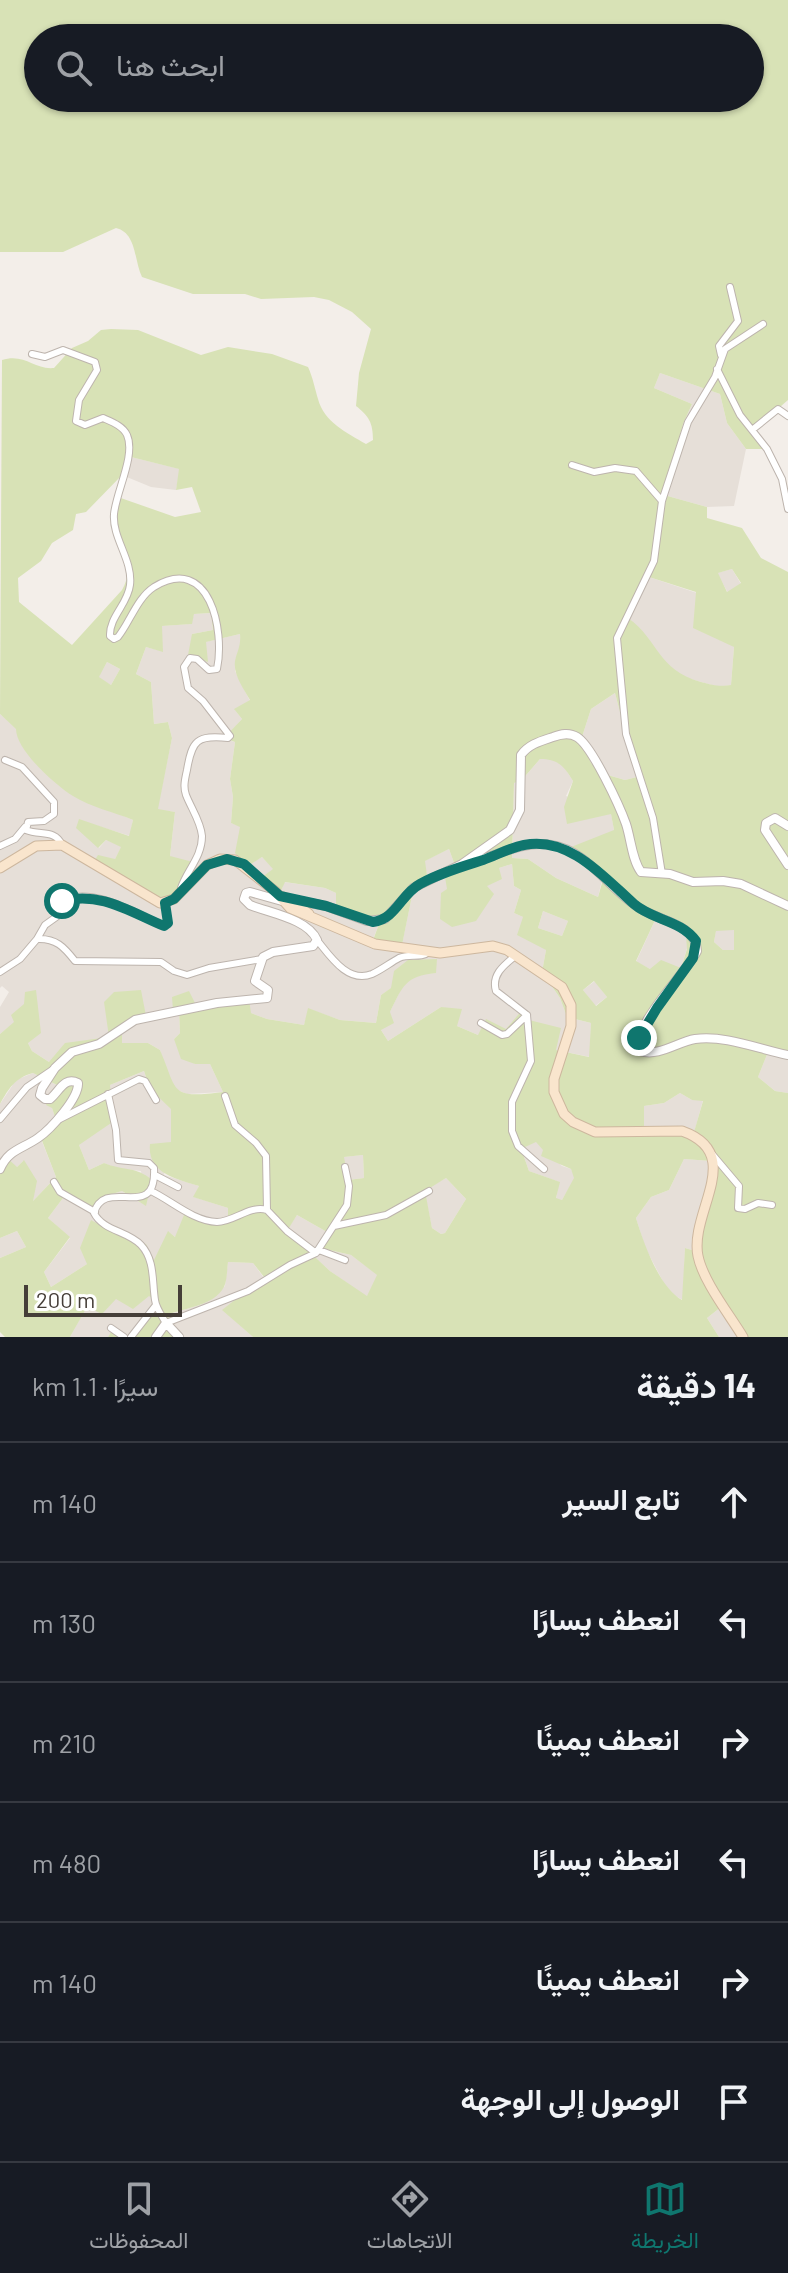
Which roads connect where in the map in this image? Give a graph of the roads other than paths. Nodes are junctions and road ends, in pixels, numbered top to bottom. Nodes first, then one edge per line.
1 (730, 287) dead end
2 (763, 324) dead end
3 (32, 354) dead end
4 (721, 355) junction
5 (717, 369) junction
6 (788, 416) edge
7 (752, 430) junction
8 (572, 465) dead end
9 (779, 473) junction
10 (788, 475) edge
11 (662, 501) junction
12 (788, 509) edge
13 (5, 760) dead end
14 (788, 826) edge
15 (25, 827) junction
16 (62, 845) junction
17 (0, 846) edge
18 (462, 864) junction
19 (788, 865) edge
20 (0, 868) edge
21 (662, 874) junction
22 (180, 892) junction
23 (284, 899) junction
24 (165, 903) junction
25 (788, 906) edge
26 (37, 939) junction
27 (317, 940) junction
28 (429, 952) junction
29 (516, 955) junction
30 (262, 959) junction
31 (0, 972) edge
32 (527, 1015) junction
33 (481, 1023) dead end
34 (788, 1055) edge
35 (55, 1068) junction
36 (108, 1094) junction
37 (225, 1096) dead end
38 (156, 1100) dead end
39 (0, 1119) edge
40 (56, 1120) junction
41 (709, 1152) junction
42 (345, 1167) dead end
43 (0, 1169) edge
44 (544, 1169) dead end
45 (155, 1175) junction
46 (54, 1182) dead end
47 (178, 1187) dead end
48 (151, 1191) junction
49 (429, 1191) dead end
50 (772, 1205) dead end
51 (267, 1210) junction
52 (95, 1212) junction
53 (334, 1226) junction
54 (318, 1251) junction
55 (345, 1260) dead end
56 (156, 1305) junction
57 (166, 1323) junction
58 (111, 1328) dead end
59 (121, 1336) edge
60 (131, 1337) edge
61 (156, 1337) edge
62 (179, 1337) edge
63 (743, 1337) edge

1 - 4 street
2 - 4 street
3 - 22 street
4 - 5 street
5 - 7 street
5 - 11 street
6 - 7 street
7 - 9 street
8 - 11 street
9 - 10 street
9 - 12 street
11 - 21 street
13 - 15 street
14 - 19 street
15 - 16 street
15 - 17 street
16 - 20 main road
16 - 24 main road
18 - 21 street
18 - 23 street
18 - 34 street
21 - 25 street
22 - 23 main road
22 - 24 main road
23 - 27 street
23 - 28 main road
24 - 26 street
26 - 30 street
26 - 31 street
27 - 28 street
27 - 30 street
28 - 29 main road
29 - 32 street
29 - 41 main road
30 - 35 street
32 - 33 street
32 - 44 street
35 - 39 street
35 - 40 street
36 - 38 street
36 - 40 street
36 - 45 street
37 - 51 street
40 - 43 street
41 - 50 street
41 - 63 main road
42 - 53 street
45 - 47 street
45 - 48 street
46 - 52 street
48 - 51 street
48 - 52 street
49 - 53 street
51 - 54 street
52 - 56 street
53 - 54 street
54 - 55 street
54 - 57 street
56 - 57 street
56 - 60 street
57 - 61 street
57 - 62 street
58 - 59 street

